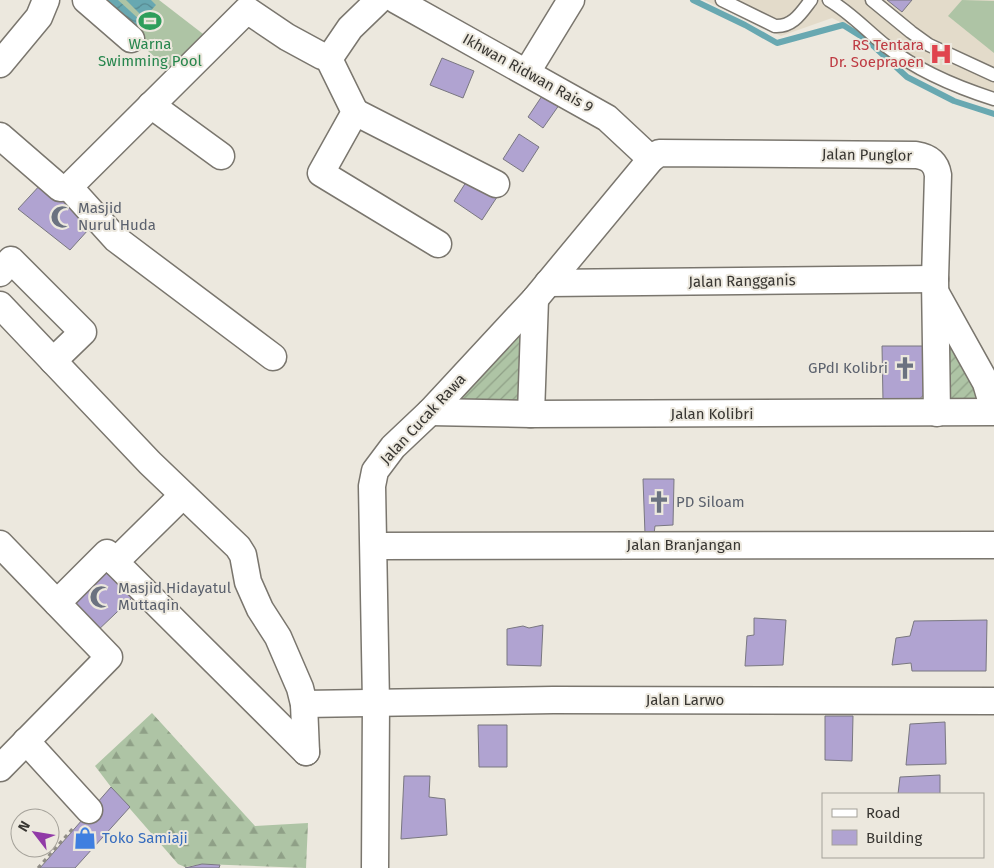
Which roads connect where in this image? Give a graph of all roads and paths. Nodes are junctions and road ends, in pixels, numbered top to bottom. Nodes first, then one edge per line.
1 (46, 0) edge
2 (86, 0) edge
3 (379, 0) edge
4 (396, 0) edge
5 (571, 0) edge
6 (722, 0) edge
7 (811, 0) edge
8 (829, 0) edge
9 (872, 0) edge
10 (247, 3) edge
11 (131, 39) dead end
12 (328, 57) junction
13 (1, 59) edge
14 (527, 72) junction
15 (994, 75) edge
16 (994, 99) edge
17 (151, 105) junction
18 (355, 112) junction
19 (0, 136) edge
20 (221, 156) dead end
21 (651, 159) junction
22 (496, 184) dead end
23 (69, 187) junction
24 (438, 244) dead end
25 (0, 273) edge
26 (936, 286) junction
27 (541, 291) junction
28 (0, 305) edge
29 (273, 357) dead end
30 (53, 362) junction
31 (990, 382) edge
32 (994, 411) edge
33 (430, 412) junction
34 (937, 413) junction
35 (531, 414) junction
36 (183, 495) junction
37 (0, 544) edge
38 (994, 545) edge
39 (374, 546) junction
40 (115, 562) junction
41 (57, 603) junction
42 (994, 701) edge
43 (376, 703) junction
44 (304, 704) junction
45 (26, 741) junction
46 (0, 768) edge
47 (88, 810) joint
48 (38, 868) edge
49 (375, 868) edge

1 - 13 street
2 - 11 street
3 - 12 street
4 - 14 street, Ikhwan Ridwan Rais 9
5 - 14 street
6 - 7 lane
8 - 16 lane
9 - 15 lane
10 - 12 street
10 - 17 street
12 - 18 street
14 - 21 street, Ikhwan Ridwan Rais 9
17 - 20 street
17 - 23 street
18 - 22 street
18 - 24 street
19 - 23 street
21 - 26 street, Jalan Punglor
21 - 27 street, Jalan Cucak Rawa
23 - 29 street
25 - 30 street
26 - 27 street, Jalan Rangganis
26 - 31 street
26 - 34 street, Jalan Punglor
27 - 33 street, Jalan Cucak Rawa
27 - 35 street
28 - 30 street
30 - 36 street
31 - 32 street
32 - 34 street, Jalan Kolibri
33 - 35 street, Jalan Kolibri
33 - 39 street, Jalan Cucak Rawa
34 - 35 street, Jalan Kolibri
36 - 40 street
36 - 44 street
37 - 41 street
38 - 39 street, Jalan Branjangan
39 - 43 street, Jalan Cucak Rawa
40 - 41 street
40 - 44 street
41 - 45 street
42 - 43 street, Jalan Larwo
43 - 44 street, Jalan Larwo
43 - 49 street, Jalan Cucak Rawa
45 - 46 street
45 - 47 street
47 - 48 path

